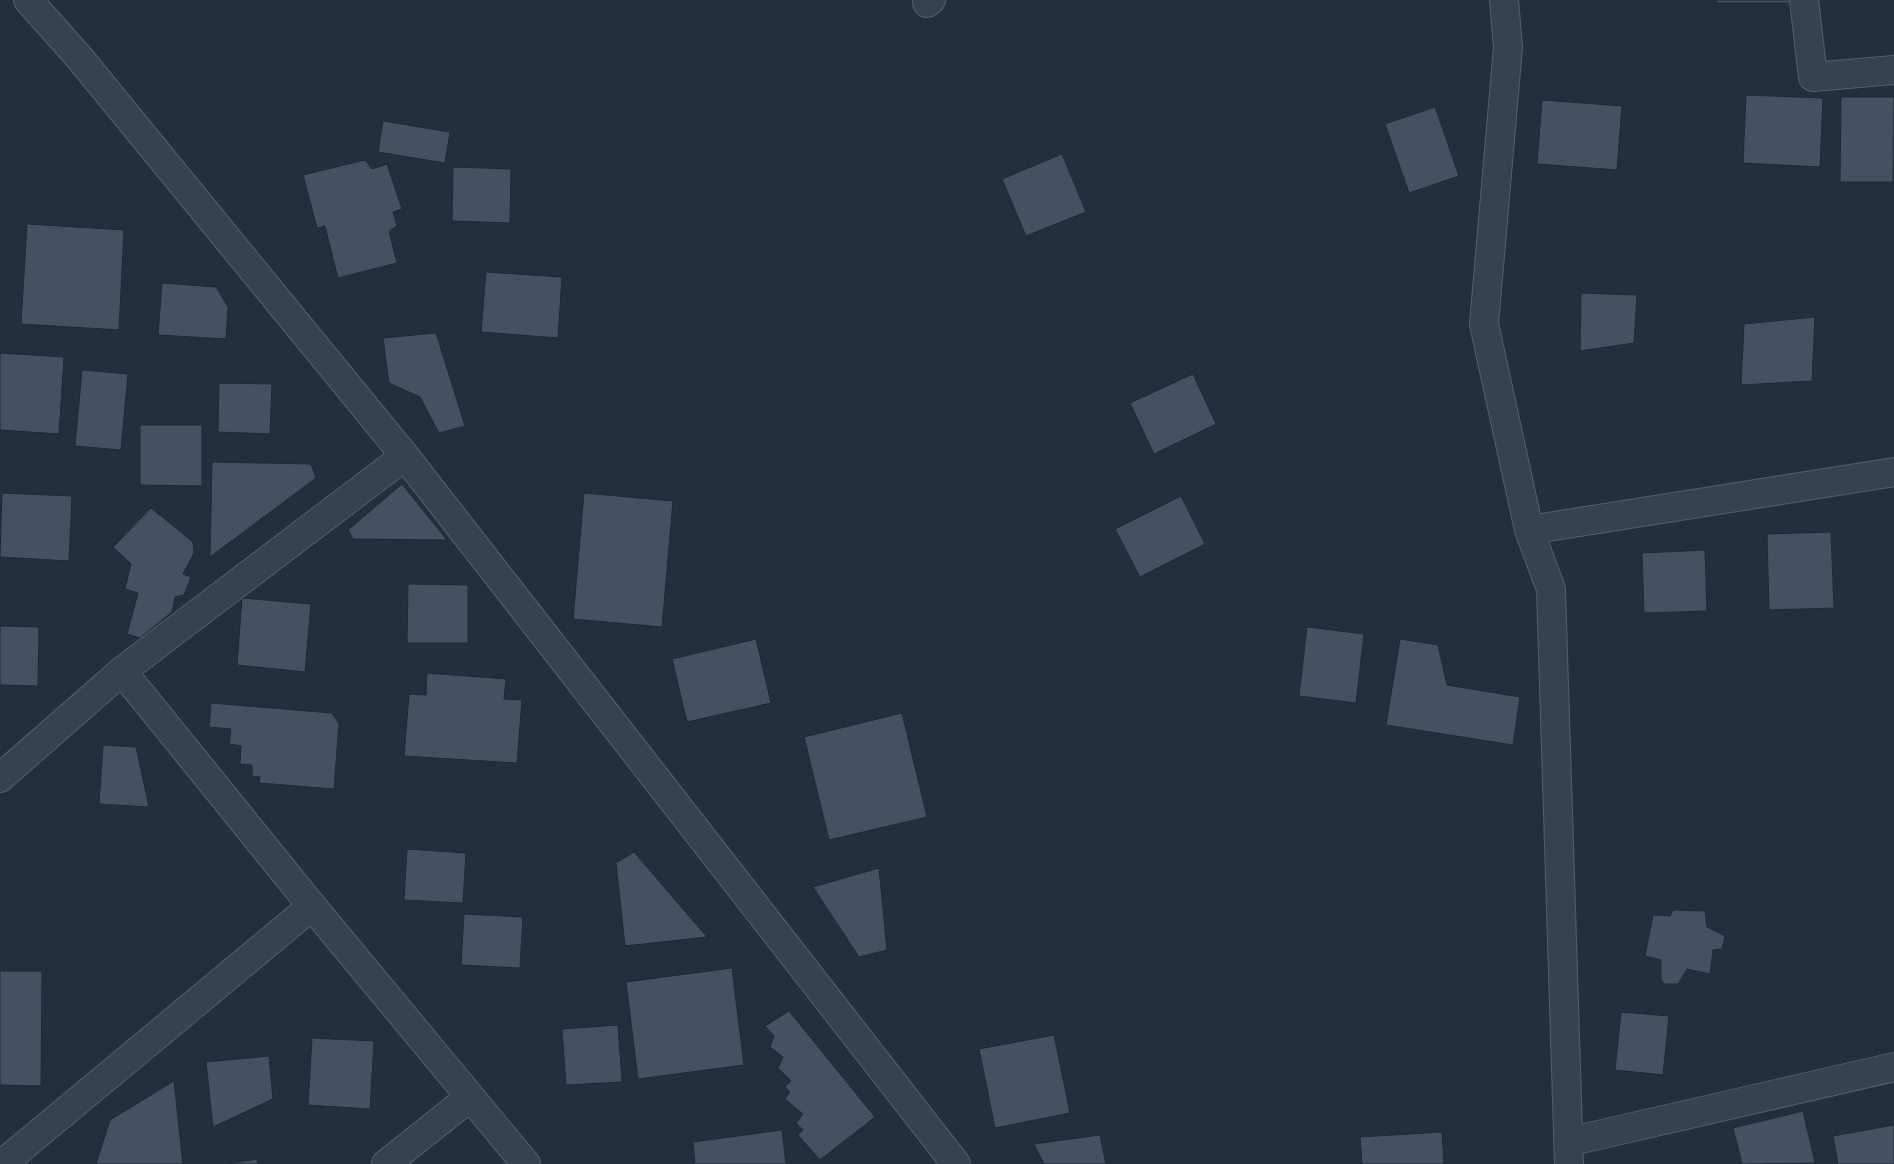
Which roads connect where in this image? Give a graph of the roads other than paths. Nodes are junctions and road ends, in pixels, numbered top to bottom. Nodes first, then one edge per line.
1 (28, 0) edge
2 (1504, 0) edge
3 (1804, 0) edge
4 (1894, 70) edge
5 (405, 456) junction
6 (1894, 472) edge
7 (1529, 530) junction
8 (122, 671) junction
9 (0, 778) edge
10 (312, 906) junction
11 (1894, 1067) edge
12 (470, 1097) junction
13 (1568, 1153) edge
14 (2, 1164) edge
15 (386, 1164) edge
16 (526, 1164) edge
17 (956, 1164) edge

1 - 5 street
2 - 7 street
3 - 4 street
5 - 8 street
5 - 17 street
6 - 7 street
7 - 13 street
8 - 9 street
8 - 10 street
10 - 12 street
10 - 14 street
11 - 13 street
12 - 15 street
12 - 16 street

